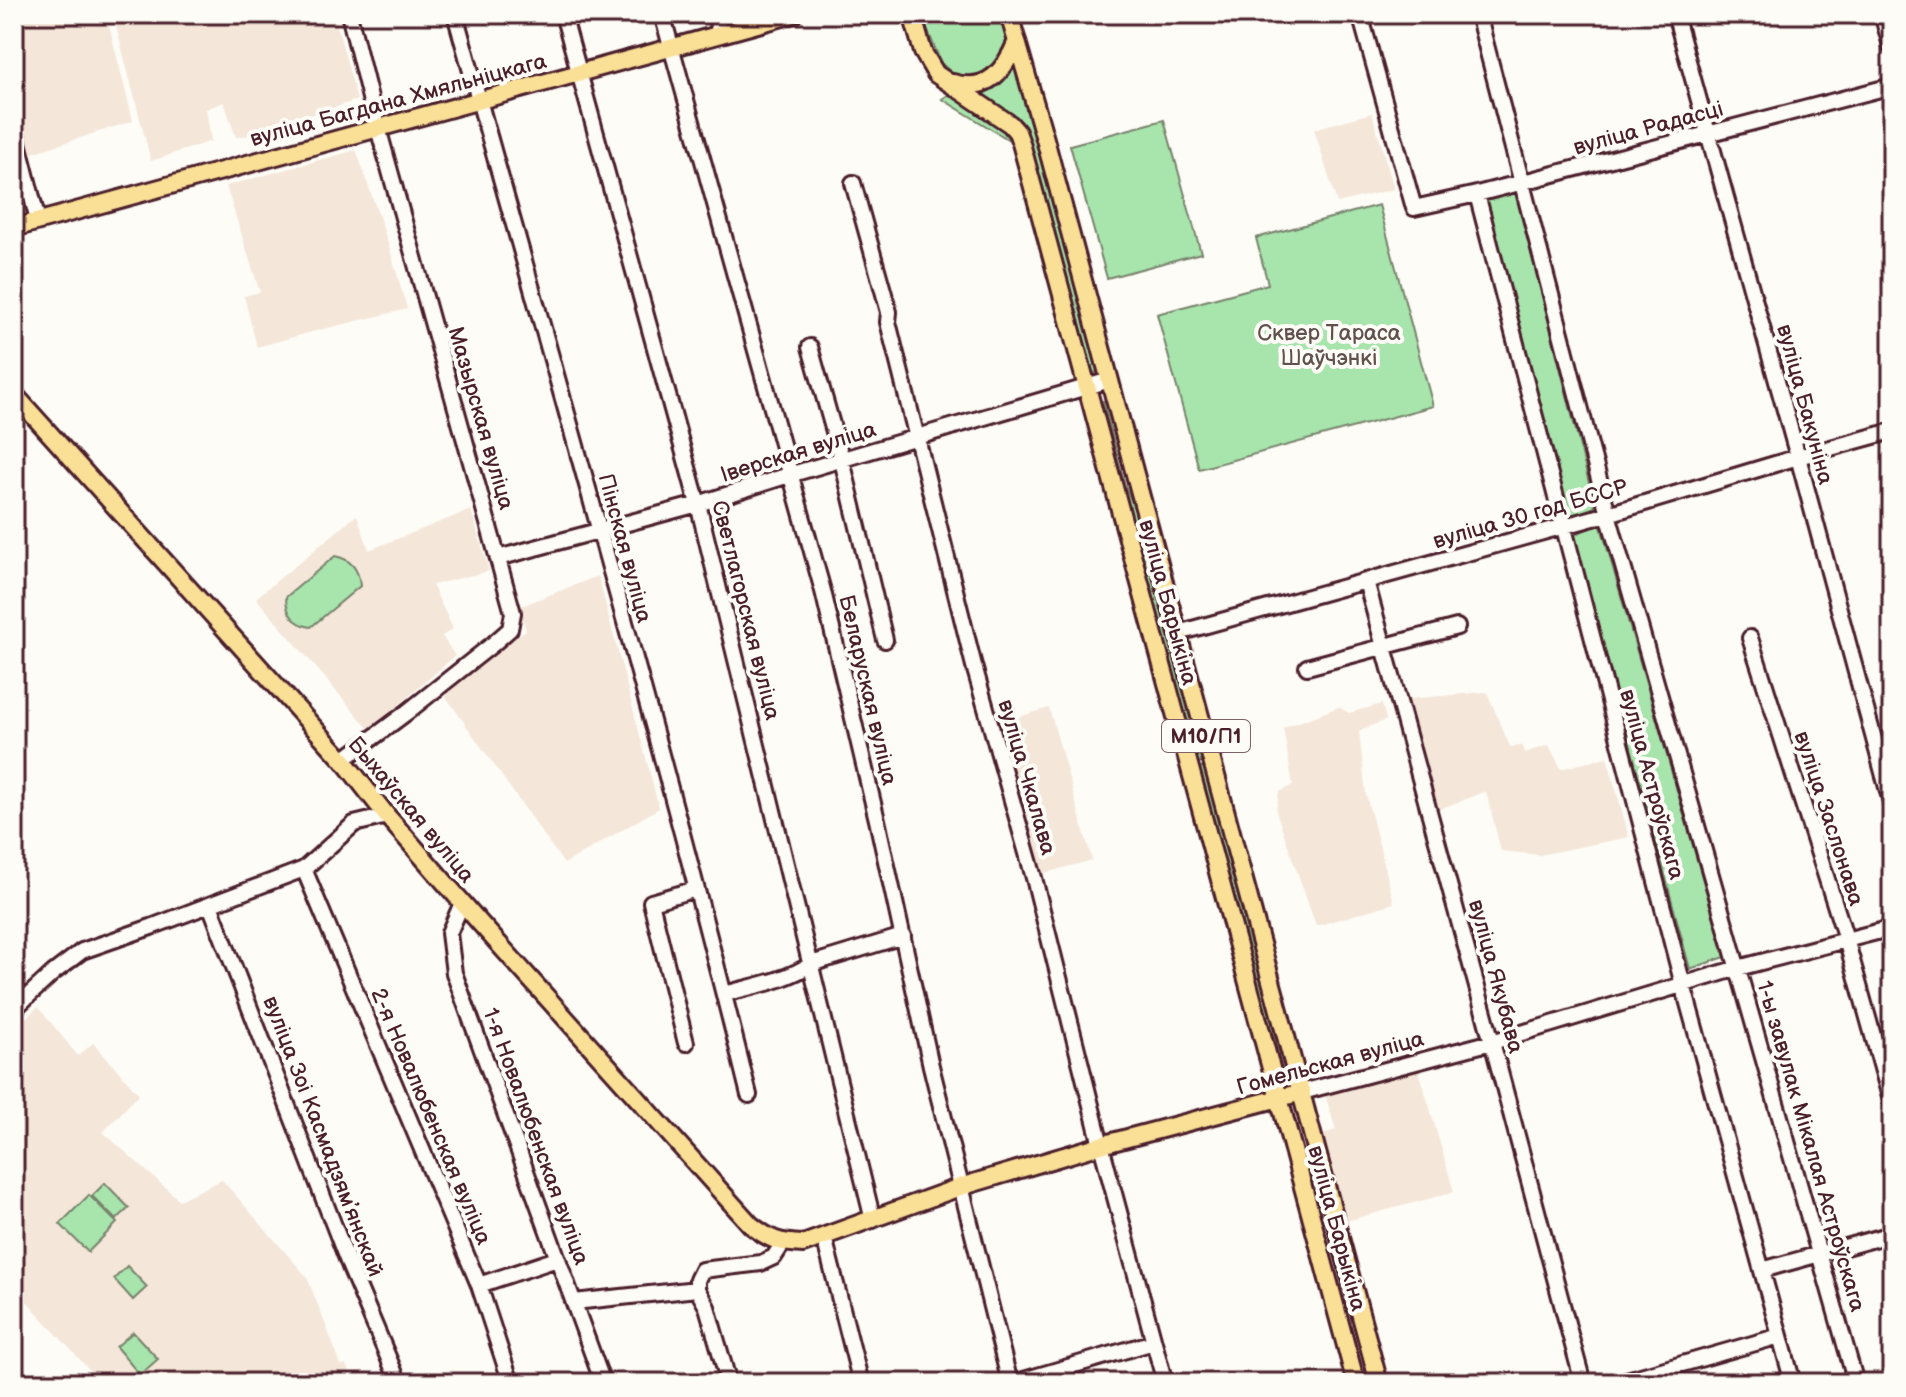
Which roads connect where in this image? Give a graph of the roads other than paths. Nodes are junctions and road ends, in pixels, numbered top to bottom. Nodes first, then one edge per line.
1 (349, 14) edge
2 (455, 14) edge
3 (563, 14) edge
4 (662, 14) edge
5 (715, 14) edge
6 (794, 14) edge
7 (912, 14) edge
8 (1009, 14) edge
9 (1360, 14) edge
10 (1478, 14) edge
11 (1675, 14) edge
12 (1882, 14) edge
13 (720, 34) junction
14 (1017, 41) junction
15 (671, 47) junction
16 (1892, 49) edge
17 (579, 73) junction
18 (947, 82) junction
19 (1892, 86) edge
20 (479, 100) junction
21 (14, 127) edge
22 (378, 128) junction
23 (1708, 134) junction
24 (1521, 182) junction
25 (853, 183) dead end
26 (1477, 194) junction
27 (38, 221) junction
28 (14, 228) edge
29 (810, 347) dead end
30 (1110, 380) junction
31 (1088, 387) junction
32 (14, 394) edge
33 (1892, 431) edge
34 (918, 438) junction
35 (1798, 457) junction
36 (842, 460) junction
37 (789, 475) junction
38 (698, 504) junction
39 (1608, 514) junction
40 (1562, 527) junction
41 (599, 532) junction
42 (498, 558) junction
43 (1366, 581) junction
44 (1457, 627) dead end
45 (1178, 633) junction
46 (1750, 638) dead end
47 (885, 640) dead end
48 (1384, 645) junction
49 (1307, 667) dead end
50 (343, 760) junction
51 (1892, 806) edge
52 (387, 816) junction
53 (304, 869) junction
54 (696, 889) junction
55 (462, 903) junction
56 (210, 905) junction
57 (1892, 928) edge
58 (903, 936) junction
59 (1846, 939) junction
60 (811, 964) junction
61 (1738, 968) junction
62 (1683, 985) junction
63 (724, 994) junction
64 (14, 1009) edge
65 (1492, 1042) junction
66 (686, 1043) dead end
67 (1302, 1092) junction
68 (749, 1095) dead end
69 (1280, 1098) junction
70 (1892, 1104) edge
71 (1101, 1145) junction
72 (960, 1187) junction
73 (873, 1220) junction
74 (1892, 1234) edge
75 (824, 1237) junction
76 (782, 1243) junction
77 (1820, 1254) junction
78 (557, 1259) junction
79 (1762, 1270) junction
80 (479, 1285) junction
81 (697, 1289) junction
82 (574, 1302) junction
83 (1780, 1336) junction
84 (1154, 1342) junction
85 (399, 1383) edge
86 (511, 1383) edge
87 (603, 1383) edge
88 (729, 1383) edge
89 (861, 1383) edge
90 (1011, 1383) edge
91 (1165, 1383) edge
92 (1356, 1383) edge
93 (1379, 1383) edge
94 (1583, 1383) edge
95 (1616, 1383) edge
96 (1793, 1383) edge
97 (1856, 1383) edge

1 - 22 street, Мазырская вуліца
2 - 20 street, Пінская вуліца
3 - 17 street, Светлагорская вуліца
4 - 15 street, Беларуская вуліца
5 - 13 street
6 - 13 main road, вуліца Багдана Хмяльніцкага
7 - 18 main road, вуліца Барыкіна / М10/П1
8 - 14 main road, вуліца Барыкіна / М10/П1
9 - 26 street, вуліца Радасці
10 - 24 street, вуліца Астроўскага
11 - 23 street, вуліца Бакуніна
12 - 16 street
13 - 15 main road, вуліца Багдана Хмяльніцкага
14 - 18 main road
14 - 30 main road, вуліца Барыкіна / М10/П1
15 - 17 main road, вуліца Багдана Хмяльніцкага
15 - 37 street, Беларуская вуліца
17 - 20 main road, вуліца Багдана Хмяльніцкага
17 - 38 street, Светлагорская вуліца
18 - 31 main road, вуліца Барыкіна / М10/П1
19 - 23 street, вуліца Радасці
20 - 22 main road, вуліца Багдана Хмяльніцкага
20 - 41 street, Пінская вуліца
21 - 27 street
22 - 27 main road, вуліца Багдана Хмяльніцкага
22 - 42 street, Мазырская вуліца
23 - 24 street, вуліца Радасці
23 - 35 street, вуліца Бакуніна
24 - 26 street, вуліца Радасці
24 - 39 street, вуліца Астроўскага
25 - 34 street, вуліца Чкалава
26 - 40 street, вуліца Астроўскага
27 - 28 main road, вуліца Багдана Хмяльніцкага
29 - 36 street
30 - 31 street, Іверская вуліца
30 - 45 main road, вуліца Барыкіна / М10/П1
31 - 34 street, Іверская вуліца
31 - 69 main road, вуліца Барыкіна / М10/П1
32 - 50 main road, Быхаўская вуліца
33 - 35 street, вуліца 30 год БССР
34 - 36 street, Іверская вуліца
34 - 71 street, вуліца Чкалава
35 - 39 street, вуліца 30 год БССР
35 - 51 street, вуліца Бакуніна
36 - 37 street, Іверская вуліца
36 - 47 street
37 - 38 street, Іверская вуліца
37 - 58 street, Беларуская вуліца
38 - 41 street, Іверская вуліца
38 - 60 street, Светлагорская вуліца
39 - 40 street, вуліца 30 год БССР
39 - 61 street, вуліца Астроўскага
40 - 43 street, вуліца 30 год БССР
40 - 62 street, вуліца Астроўскага
41 - 42 street, Іверская вуліца
41 - 54 street, Пінская вуліца
42 - 50 street, Мазырская вуліца
43 - 45 street, вуліца 30 год БССР
43 - 48 street, вуліца Якубава
44 - 48 street
45 - 67 main road, вуліца Барыкіна / М10/П1
46 - 59 street, вуліца Заслонава
48 - 49 street
48 - 65 street, вуліца Якубава
50 - 52 main road, Быхаўская вуліца
52 - 53 street
52 - 55 main road, Быхаўская вуліца
53 - 56 street
53 - 80 street, 2-я Новалюбенская вуліца
54 - 63 street, Пінская вуліца
54 - 66 street
55 - 76 main road, Быхаўская вуліца
55 - 78 street, 1-я Новалюбенская вуліца
56 - 64 street
56 - 85 street, вуліца Зоі Касмадзямʼянскай
57 - 59 street, Гомельская вуліца
58 - 60 street
58 - 72 street, Беларуская вуліца
59 - 61 street, Гомельская вуліца
59 - 70 street, вуліца Заслонава
60 - 63 street
60 - 73 street, Светлагорская вуліца
61 - 62 street, Гомельская вуліца
61 - 77 street, 1-ы завулак Мікалая Астроўскага
62 - 65 street, Гомельская вуліца
62 - 79 street, вуліца Астроўскага
63 - 68 street, Пінская вуліца
65 - 67 street, Гомельская вуліца
65 - 94 street, вуліца Якубава
67 - 69 main road, Гомельская вуліца
67 - 93 main road, вуліца Барыкіна / М10/П1
69 - 71 main road, Гомельская вуліца
69 - 92 main road, вуліца Барыкіна / М10/П1
71 - 72 main road, Гомельская вуліца
71 - 84 street, вуліца Чкалава
72 - 73 main road, Гомельская вуліца
72 - 90 street, Беларуская вуліца
73 - 75 main road, Гомельская вуліца
74 - 77 street
75 - 76 main road, Гомельская вуліца
75 - 89 street
76 - 81 street
77 - 79 street
77 - 97 street, 1-ы завулак Мікалая Астроўскага
78 - 80 street
78 - 82 street, 1-я Новалюбенская вуліца
79 - 83 street, вуліца Астроўскага
80 - 86 street, 2-я Новалюбенская вуліца
81 - 82 street
81 - 88 street
82 - 87 street, 1-я Новалюбенская вуліца
83 - 95 street
83 - 96 street, вуліца Астроўскага
84 - 90 street
84 - 91 street, вуліца Чкалава

